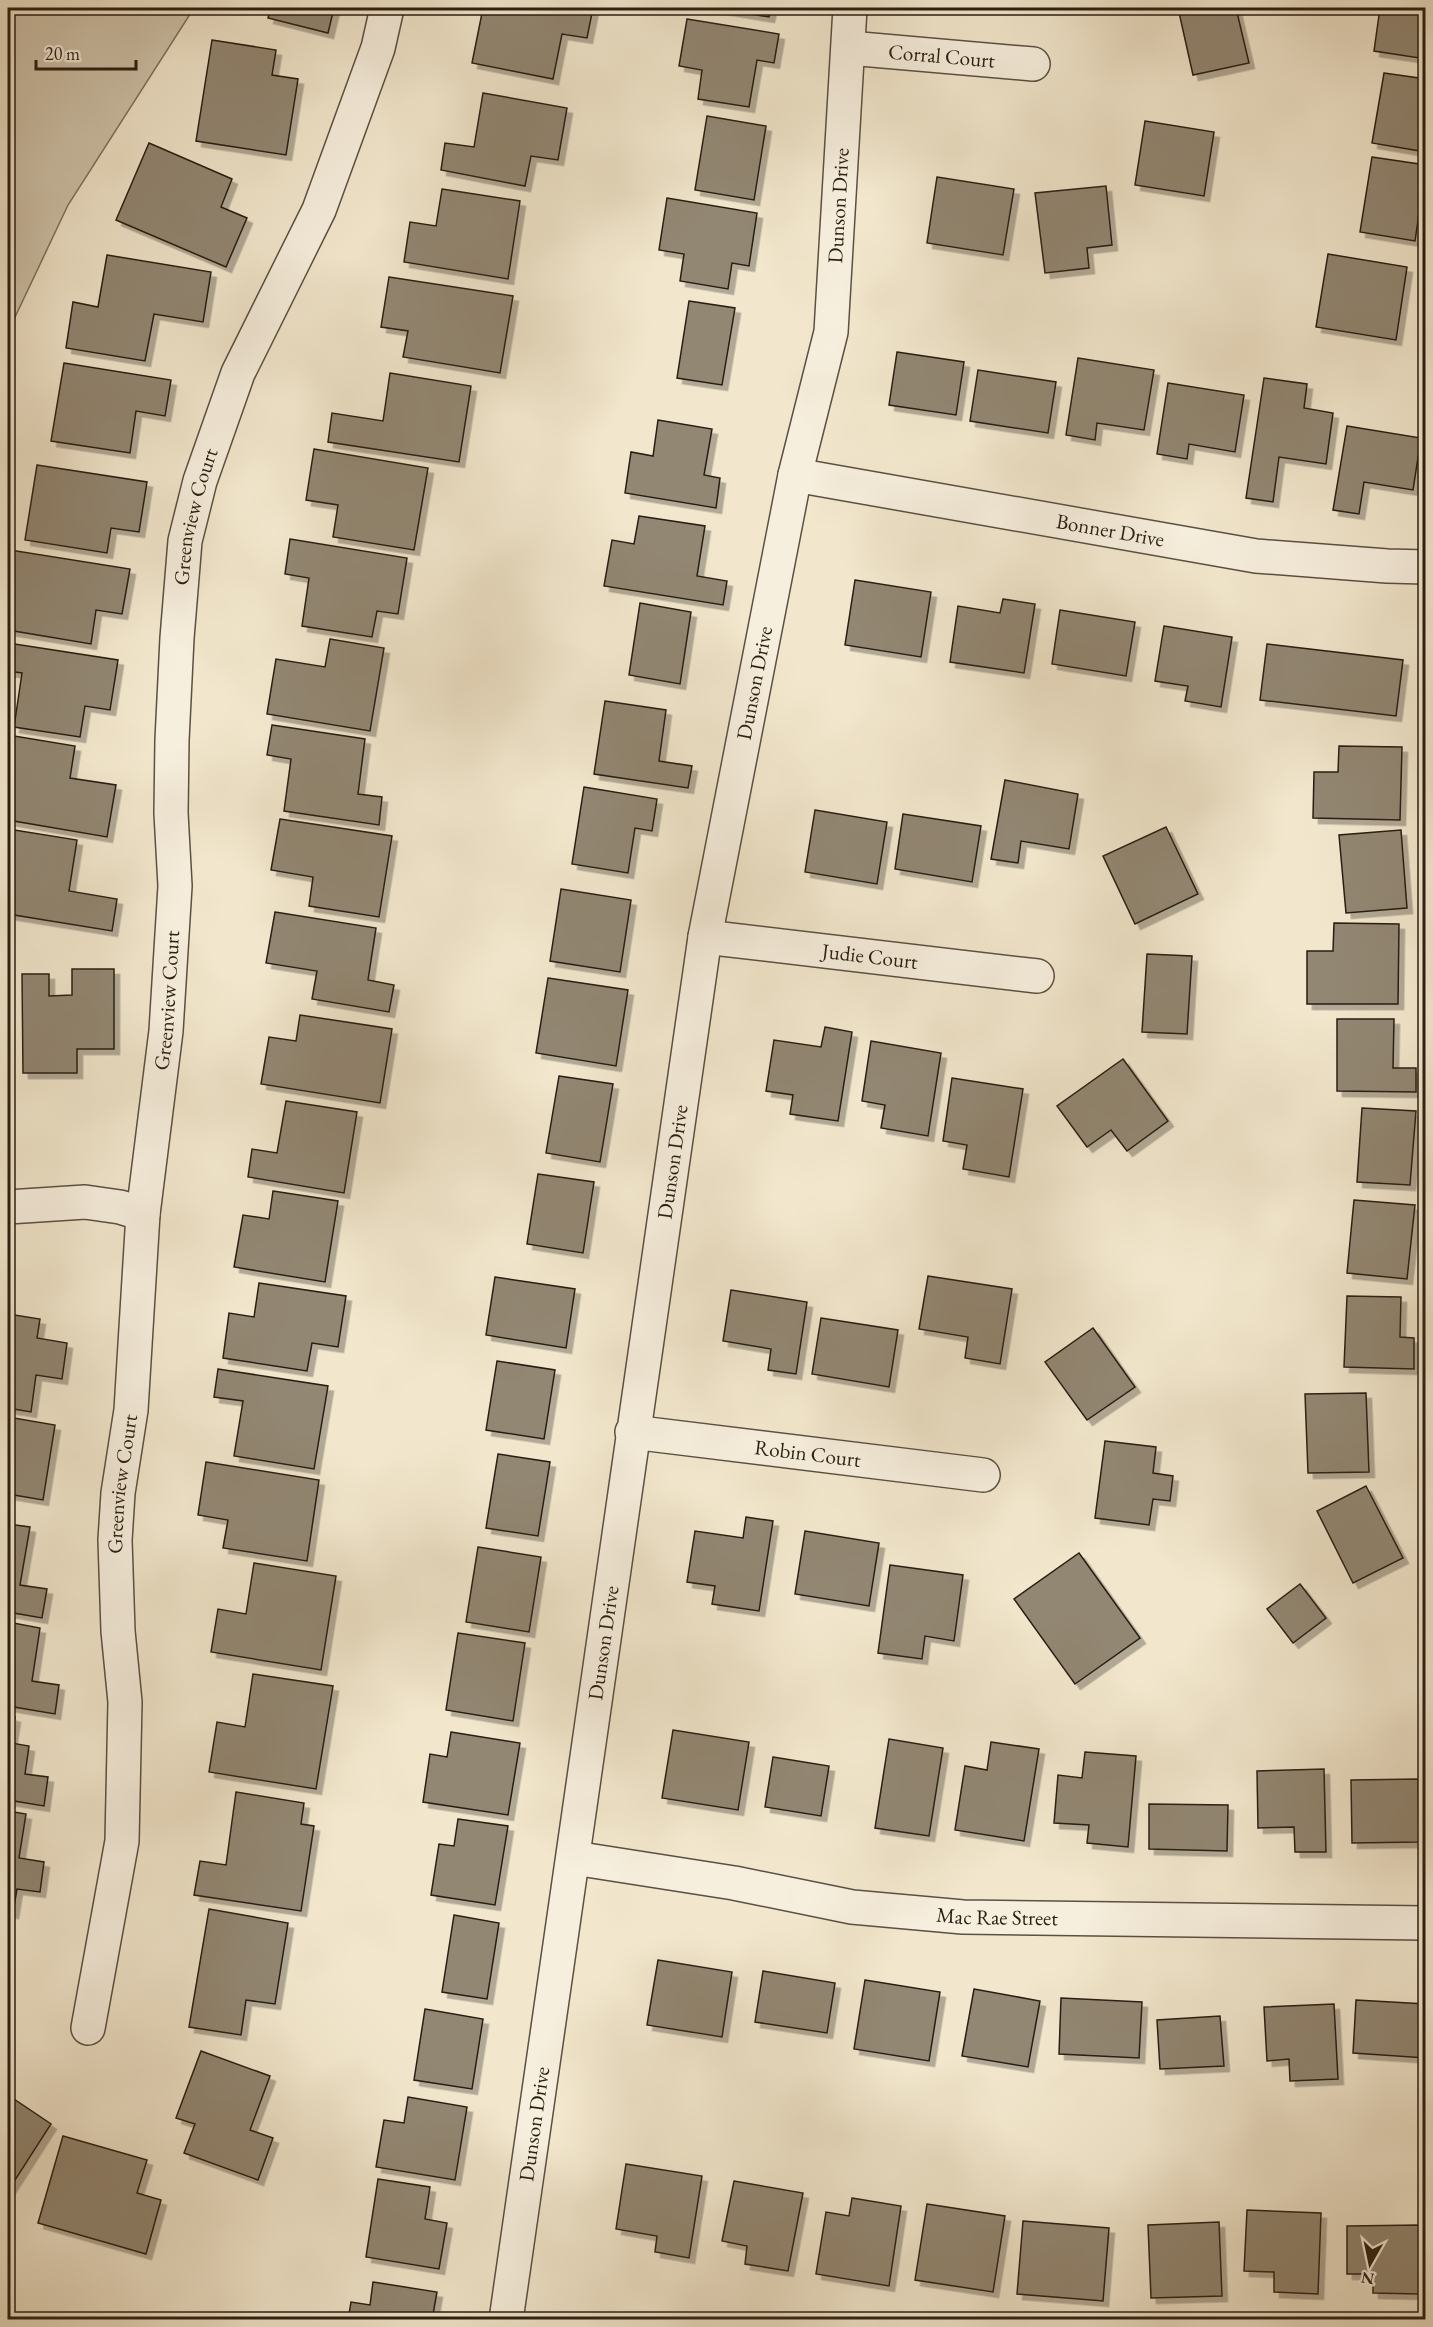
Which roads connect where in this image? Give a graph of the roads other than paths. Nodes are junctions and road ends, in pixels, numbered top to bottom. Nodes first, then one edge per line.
1 (387, 8) edge
2 (850, 8) edge
3 (849, 48) junction
4 (1033, 64) dead end
5 (795, 475) junction
6 (1425, 567) edge
7 (705, 938) junction
8 (1037, 976) dead end
9 (8, 1207) edge
10 (143, 1214) junction
11 (632, 1432) junction
12 (983, 1475) dead end
13 (574, 1858) junction
14 (1425, 1923) edge
15 (88, 2028) dead end
16 (506, 2319) edge

1 - 10 street, Greenview Court
2 - 3 street, Dunson Drive
3 - 4 street, Corral Court
3 - 5 street, Dunson Drive
5 - 6 street, Bonner Drive
5 - 7 street, Dunson Drive
7 - 8 street, Judie Court
7 - 11 street, Dunson Drive
9 - 10 street
10 - 15 street, Greenview Court
11 - 12 street, Robin Court
11 - 13 street, Dunson Drive
13 - 14 street, Mac Rae Street
13 - 16 street, Dunson Drive

